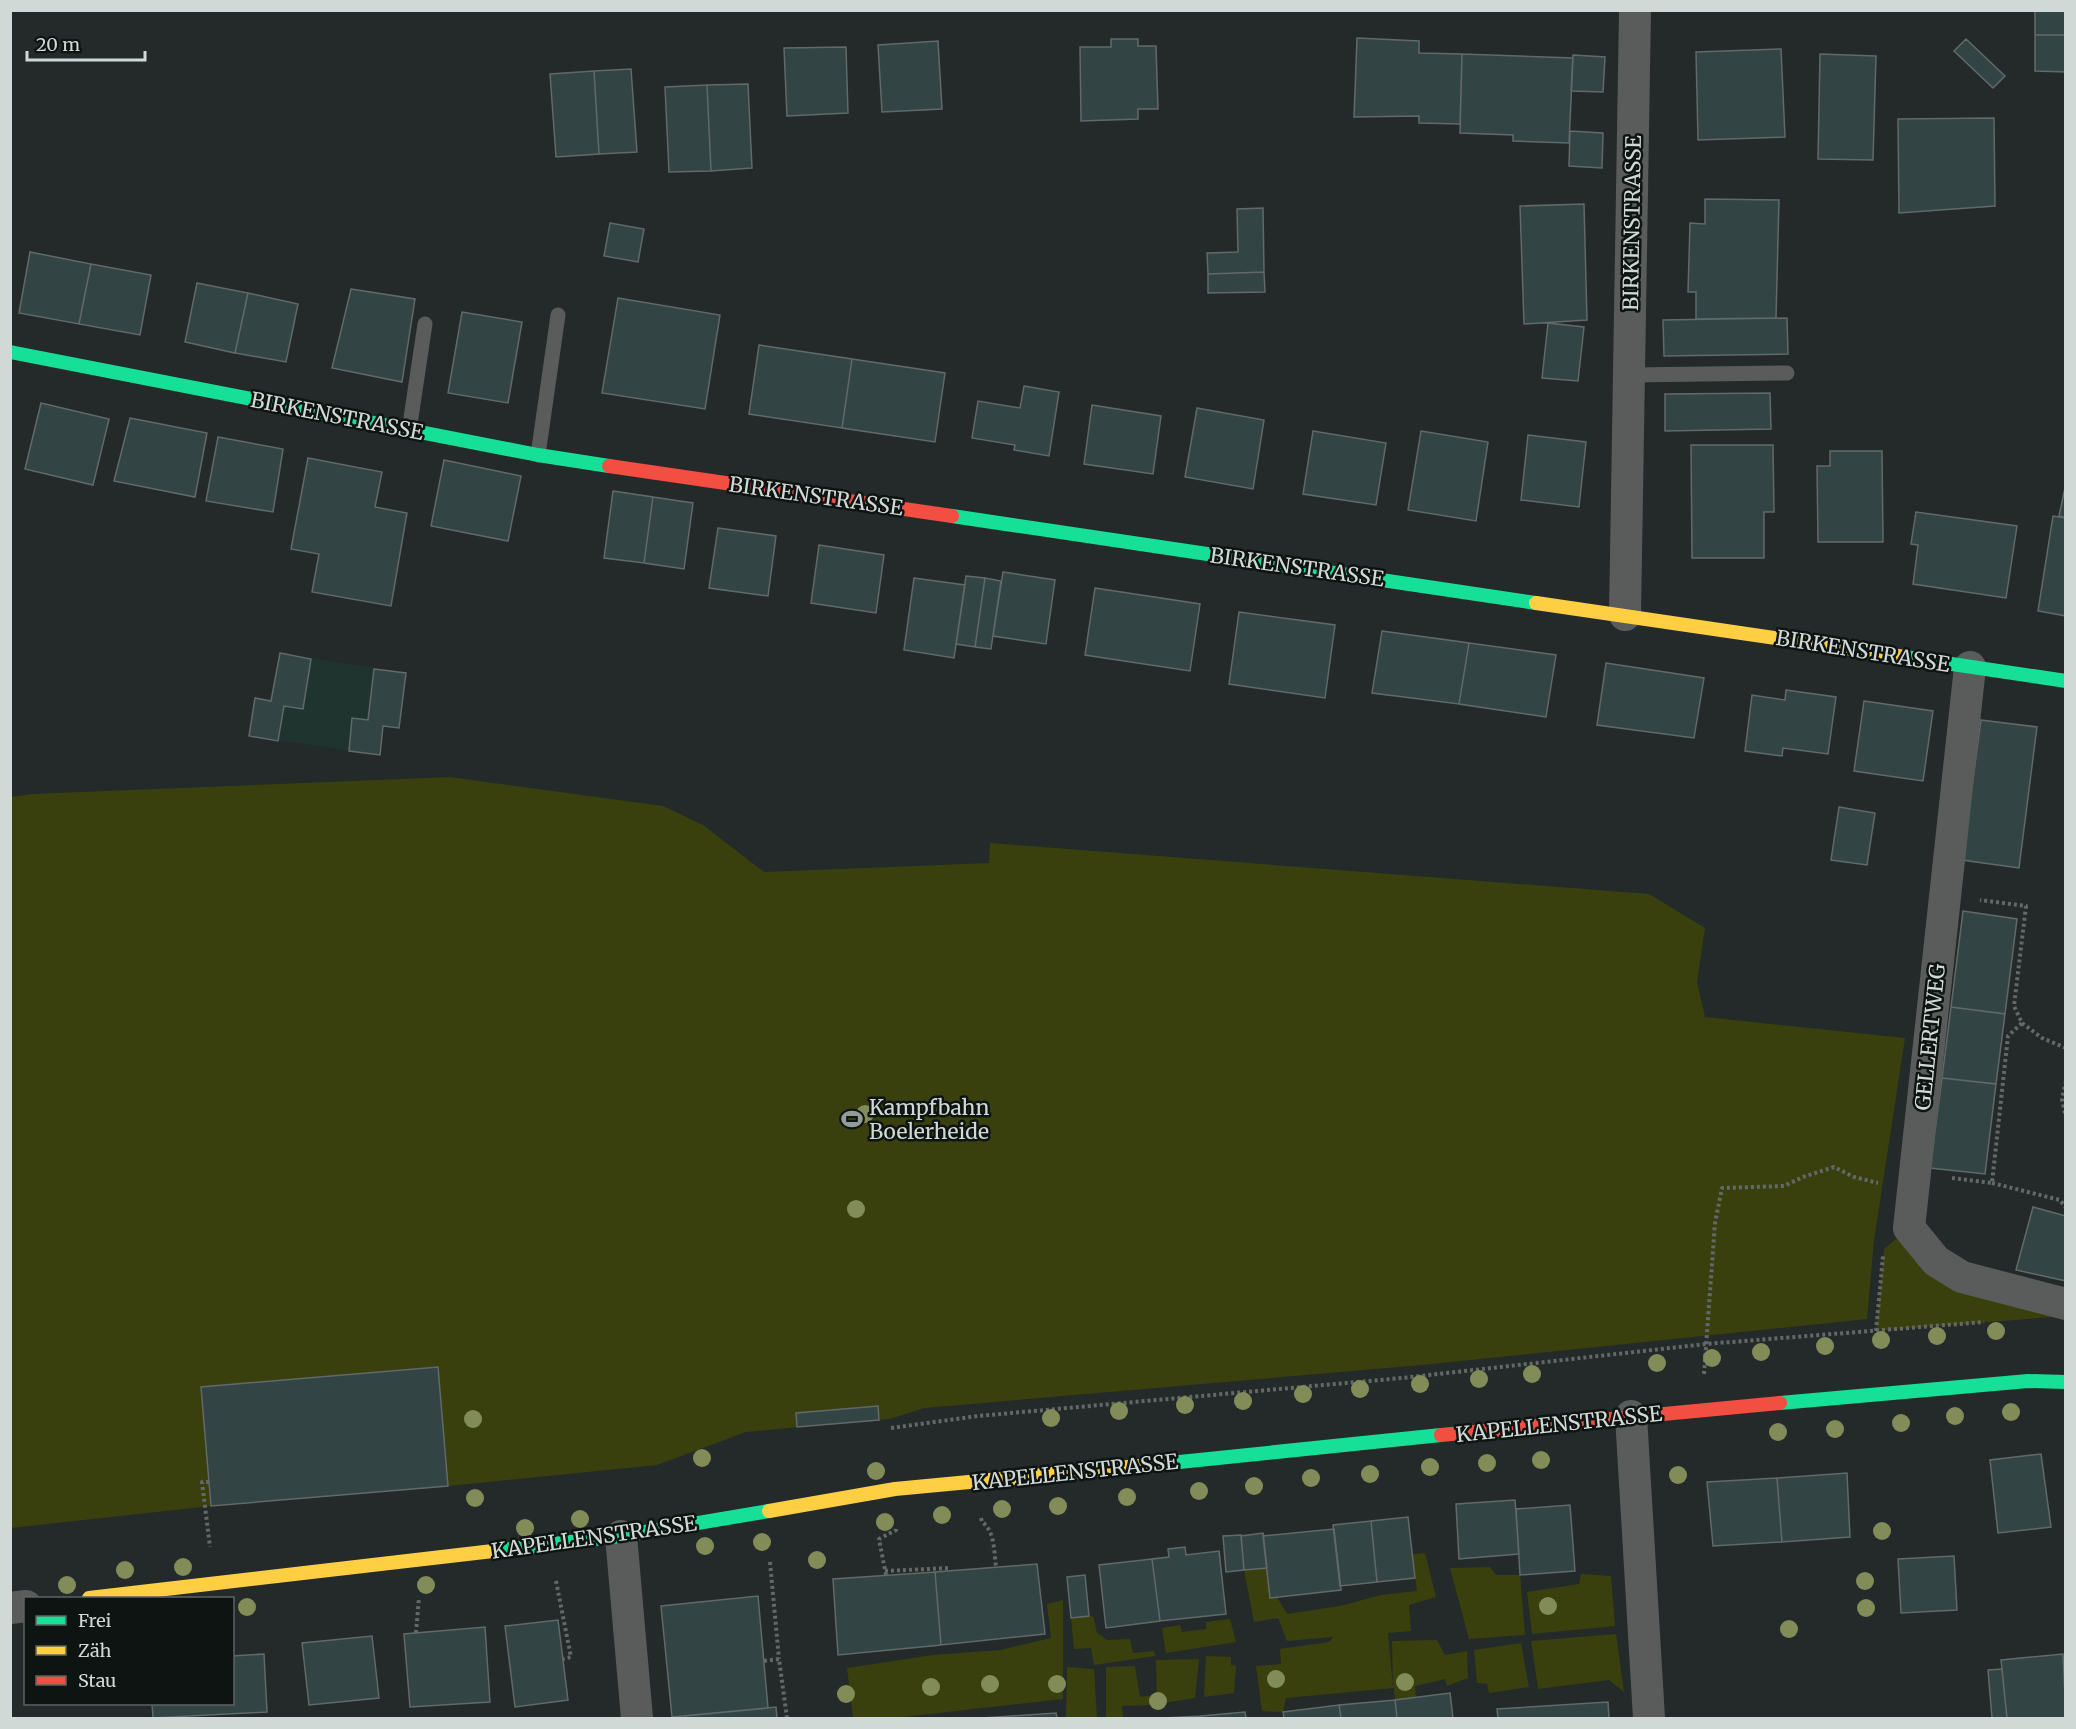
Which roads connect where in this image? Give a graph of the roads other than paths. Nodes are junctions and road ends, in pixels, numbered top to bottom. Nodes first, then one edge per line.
1 (1635, 10) edge
2 (558, 315) dead end
3 (425, 324) dead end
4 (10, 352) edge
5 (1786, 373) dead end
6 (1629, 375) junction
7 (409, 431) junction
8 (538, 455) junction
9 (1625, 615) junction
10 (1970, 667) junction
11 (2066, 681) edge
12 (2066, 1304) edge
13 (2066, 1382) edge
14 (1631, 1416) junction
15 (621, 1536) junction
16 (105, 1597) edge
17 (638, 1719) edge
18 (1649, 1719) edge

1 - 6 street, BIRKENSTRASSE
2 - 8 lane
3 - 7 lane
4 - 7 street, BIRKENSTRASSE
5 - 6 lane
6 - 9 street, BIRKENSTRASSE
7 - 8 street, BIRKENSTRASSE
8 - 9 street, BIRKENSTRASSE
9 - 10 street, BIRKENSTRASSE
10 - 11 street, BIRKENSTRASSE
10 - 12 street, GELLERTWEG
13 - 14 street, KAPELLENSTRASSE
14 - 15 street, KAPELLENSTRASSE
14 - 18 street
15 - 16 street, KAPELLENSTRASSE
15 - 17 street

